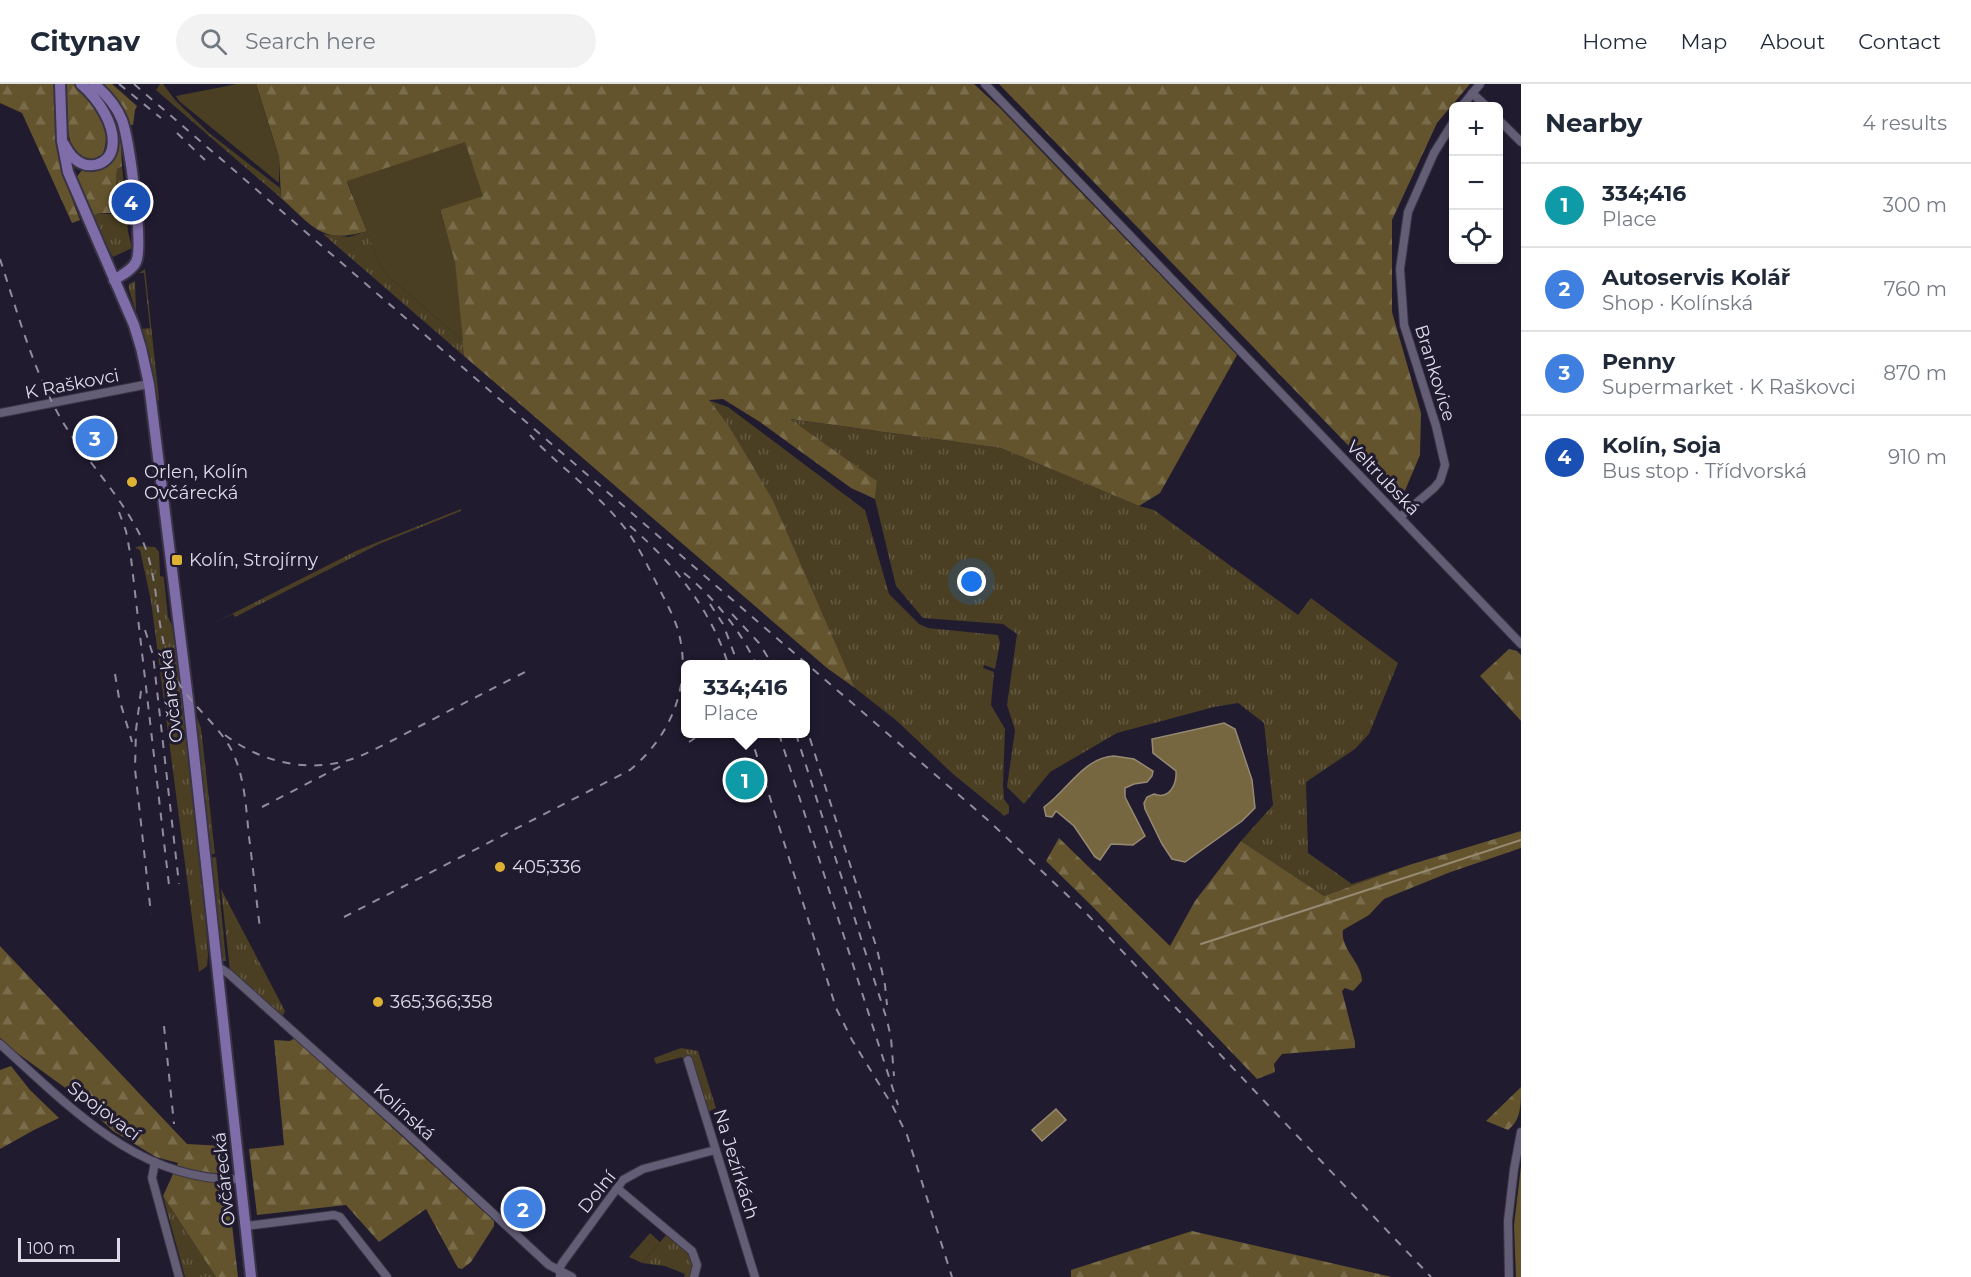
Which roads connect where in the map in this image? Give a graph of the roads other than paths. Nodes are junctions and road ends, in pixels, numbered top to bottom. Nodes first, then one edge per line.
1 (60, 84) edge
2 (81, 84) edge
3 (94, 84) edge
4 (985, 84) edge
5 (1480, 84) edge
6 (1472, 93) junction
7 (1465, 102) edge
8 (1482, 102) edge
9 (1503, 124) edge
10 (1449, 129) edge
11 (62, 141) junction
12 (1521, 142) edge
13 (114, 280) junction
14 (149, 384) junction
15 (0, 413) edge
16 (1400, 517) junction
17 (1521, 644) edge
18 (217, 966) junction
19 (0, 1044) edge
20 (688, 1060) dead end
21 (1521, 1132) edge
22 (715, 1150) junction
23 (154, 1162) junction
24 (241, 1179) junction
25 (617, 1188) junction
26 (246, 1226) junction
27 (560, 1274) edge
28 (179, 1277) edge
29 (251, 1277) edge
30 (387, 1277) edge
31 (572, 1277) edge
32 (694, 1277) edge
33 (755, 1277) edge
34 (1509, 1277) edge

1 - 11 main road, Ovčárecká
2 - 11 main road
3 - 13 main road
4 - 16 street, Veltrubská
5 - 6 street
6 - 7 street
6 - 8 street
9 - 12 street
10 - 16 street, Brankovice
11 - 13 main road, Ovčárecká
13 - 14 main road, Ovčárecká
14 - 15 street, K Raškovci
14 - 18 main road, Ovčárecká
16 - 17 street, Veltrubská
18 - 24 main road, Ovčárecká
18 - 27 street, Kolínská
19 - 23 street, Spojovací
20 - 22 street, Na Jezírkách
21 - 34 street
22 - 25 street, Dolní
22 - 33 street, Na Jezírkách
23 - 24 street, Spojovací
23 - 28 street
24 - 26 main road, Ovčárecká
25 - 27 street, Dolní
25 - 32 street
26 - 29 main road, Ovčárecká
26 - 30 street
27 - 31 street, Kolínská

